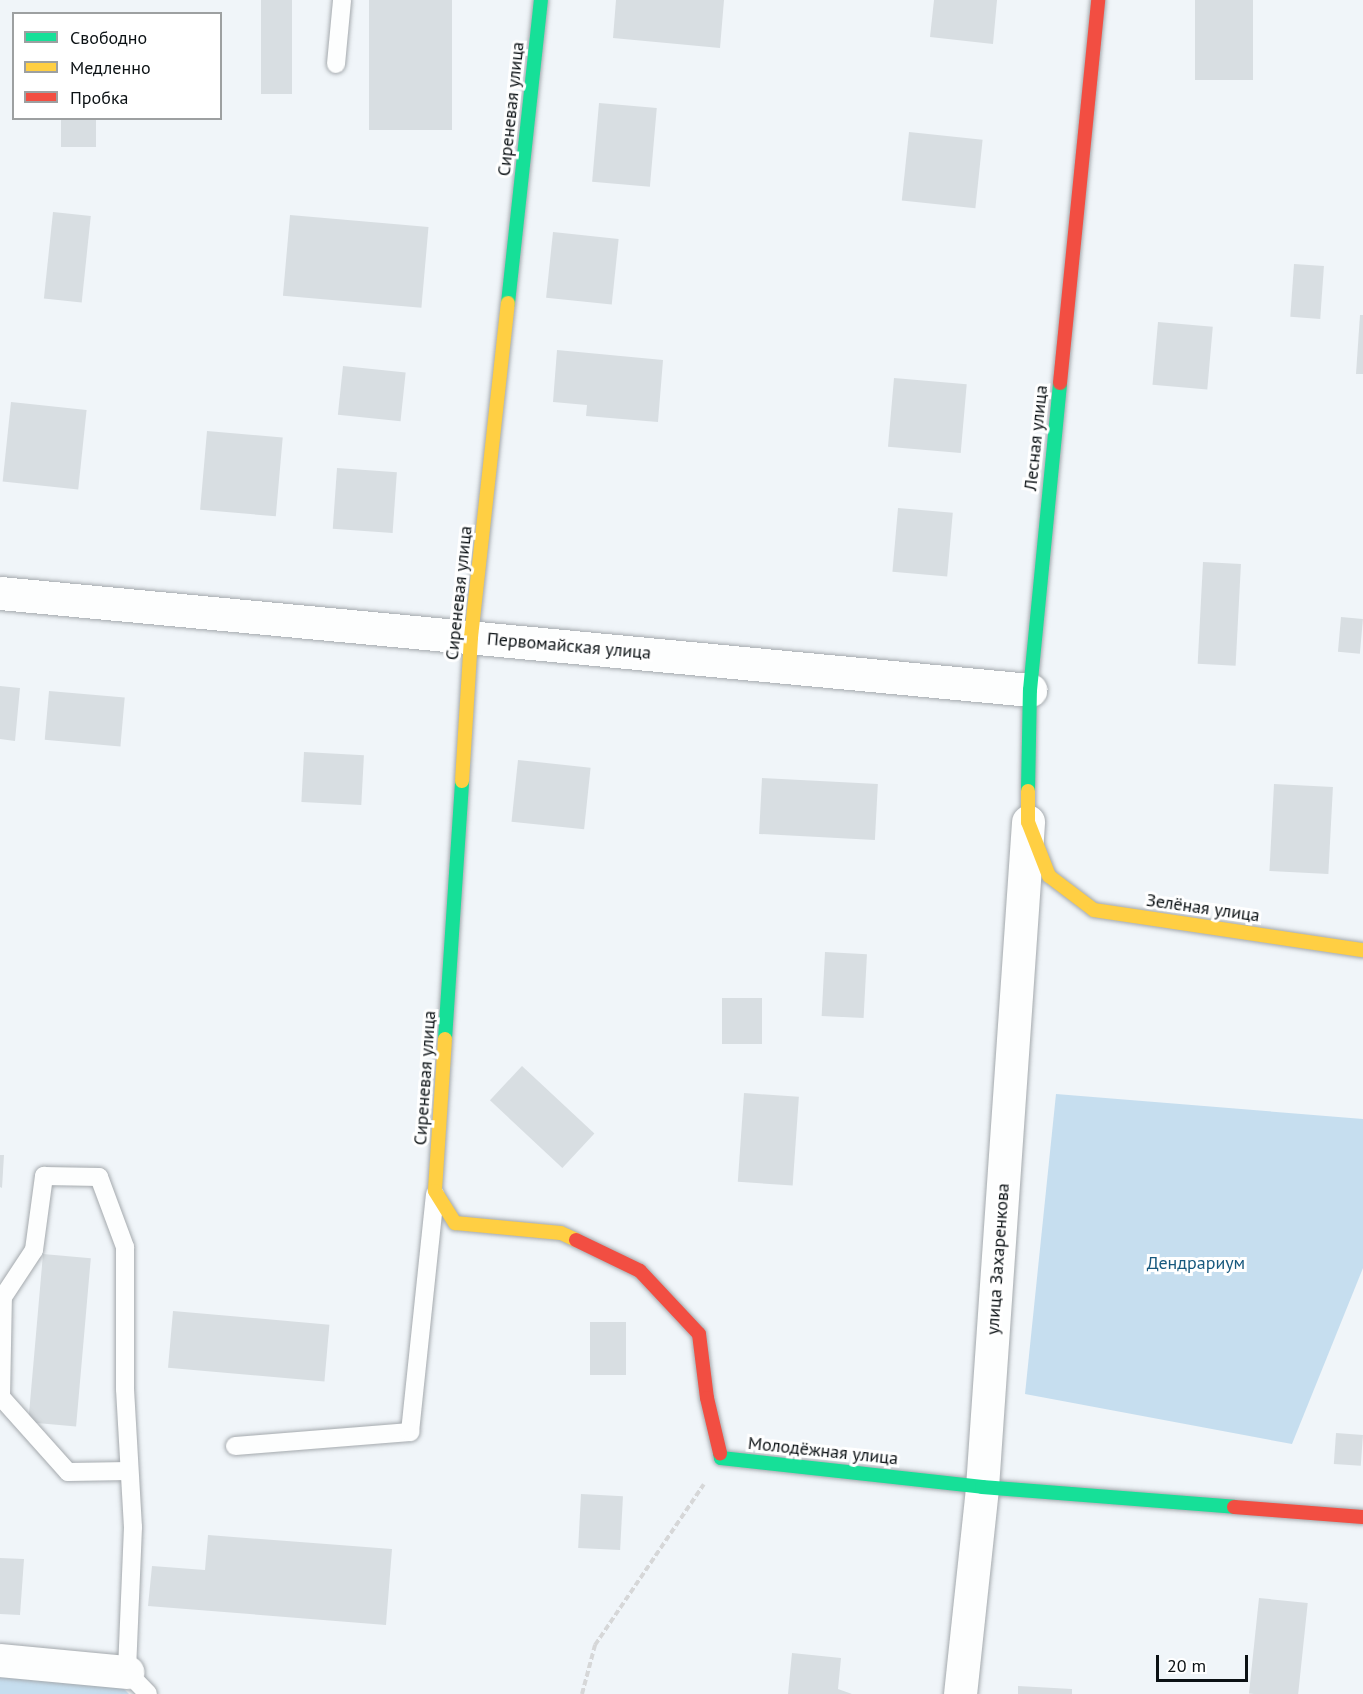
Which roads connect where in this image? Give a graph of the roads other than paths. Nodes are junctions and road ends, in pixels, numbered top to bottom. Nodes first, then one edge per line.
1 (342, 0) edge
2 (541, 0) edge
3 (1098, 0) edge
4 (336, 64) dead end
5 (0, 593) edge
6 (471, 637) junction
7 (1030, 690) junction
8 (1028, 822) junction
9 (1049, 876) joint
10 (1363, 950) edge
11 (435, 1191) junction
12 (235, 1446) dead end
13 (129, 1471) junction
14 (982, 1487) junction
15 (1363, 1517) edge
16 (0, 1660) edge
17 (138, 1683) edge
18 (960, 1694) edge

1 - 4 lane
2 - 6 street, Сиреневая улица
3 - 7 street, Лесная улица
5 - 6 street, Первомайская улица
6 - 7 street, Первомайская улица
6 - 11 street, Сиреневая улица
7 - 8 street, Лесная улица
8 - 9 street, Лесная улица
8 - 14 street, улица Захаренкова
9 - 10 street, Зелёная улица
11 - 12 lane
11 - 14 street, Молодёжная улица
13 - 13 lane
13 - 17 lane
14 - 15 street, Молодёжная улица
14 - 18 street, улица Захаренкова
16 - 17 street

